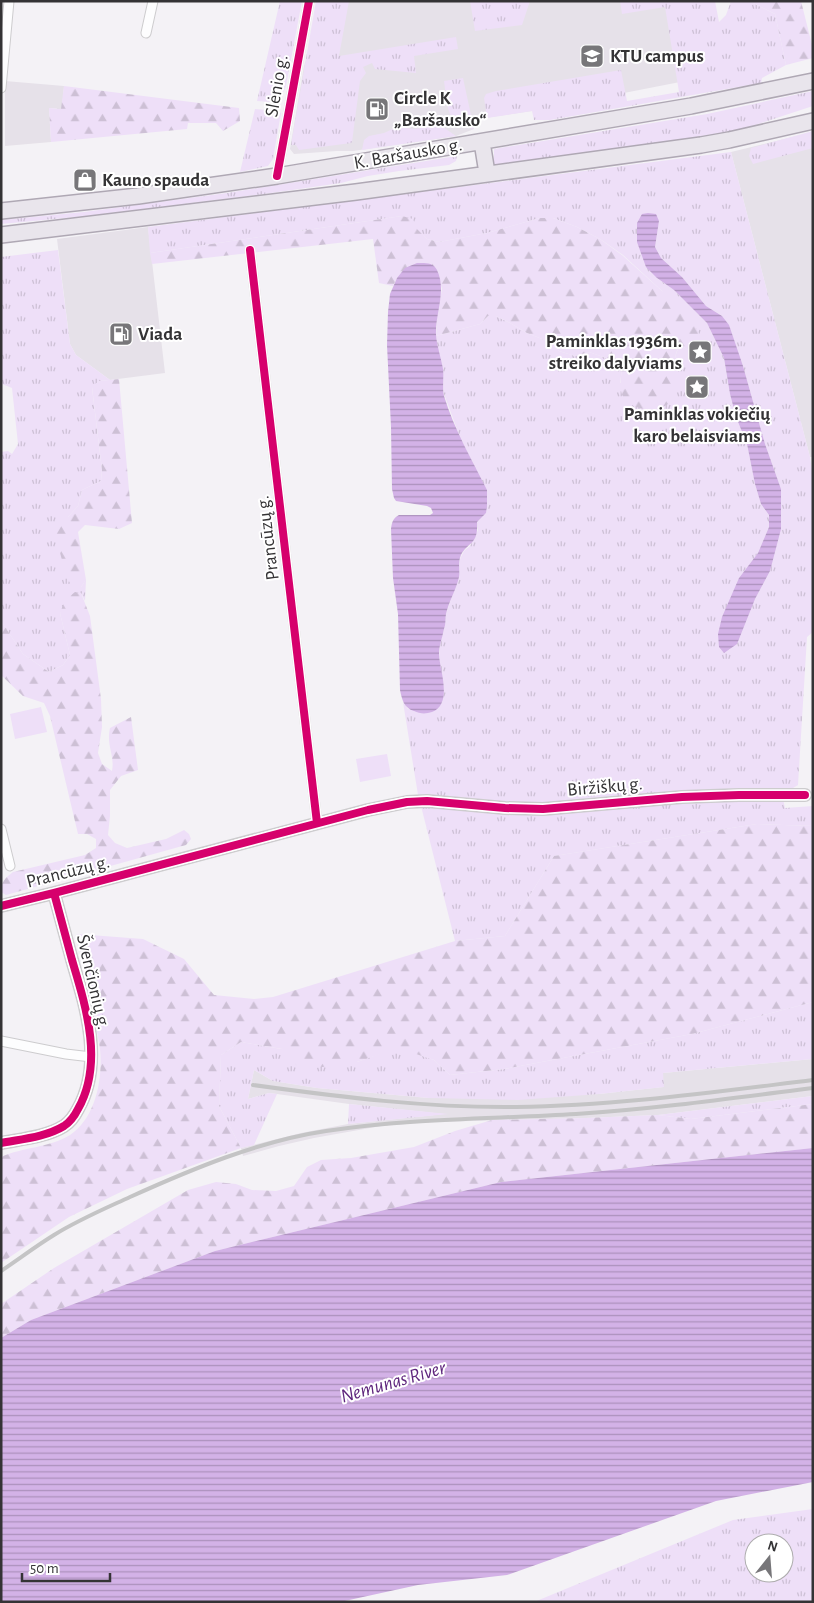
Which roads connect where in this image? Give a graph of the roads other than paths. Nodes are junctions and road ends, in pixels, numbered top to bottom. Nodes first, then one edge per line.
1 (9, 1) edge
2 (153, 1) edge
3 (309, 1) edge
4 (146, 33) dead end
5 (813, 81) edge
6 (1, 88) edge
7 (813, 121) edge
8 (482, 142) junction
9 (487, 173) junction
10 (277, 176) junction
11 (1, 211) edge
12 (1, 234) edge
13 (250, 250) dead end
14 (805, 795) dead end
15 (407, 802) joint
16 (317, 823) junction
17 (1, 829) edge
18 (10, 866) dead end
19 (54, 893) junction
20 (1, 906) edge
21 (1, 1041) edge
22 (91, 1057) junction
23 (1, 1143) edge

1 - 6 street
2 - 4 street
3 - 10 street, Slėnio g.
5 - 8 main road, K. Baršausko g.
7 - 9 main road, K. Baršausko g.
8 - 9 main road
8 - 10 main road, K. Baršausko g.
9 - 12 main road, K. Baršausko g.
10 - 11 main road, K. Baršausko g.
13 - 16 street, Prancūzų g.
14 - 15 street, Biržiškų g.
15 - 16 street, Prancūzų g.
16 - 19 street, Prancūzų g.
17 - 18 street
19 - 20 street, Prancūzų g.
19 - 22 street, Švenčionių g.
21 - 22 street
22 - 23 street, Švenčionių g.

